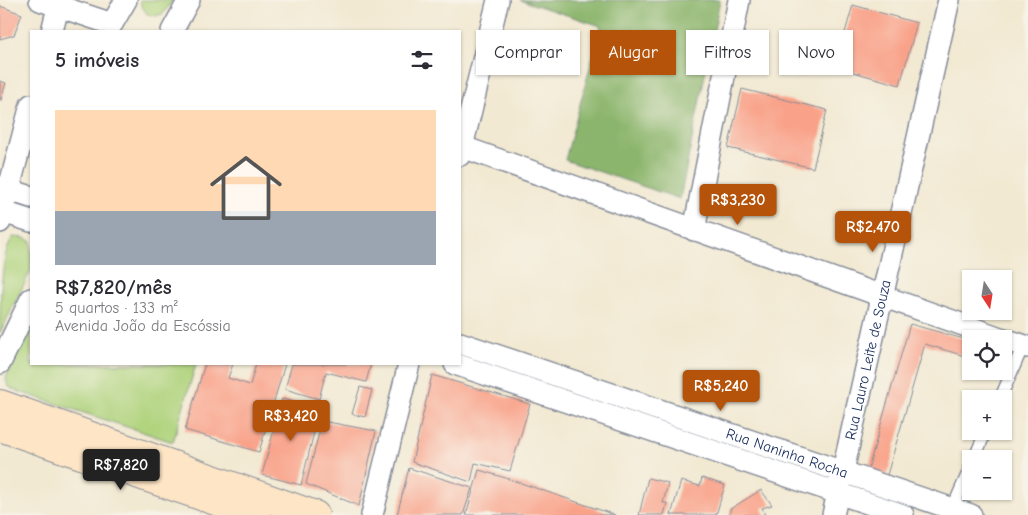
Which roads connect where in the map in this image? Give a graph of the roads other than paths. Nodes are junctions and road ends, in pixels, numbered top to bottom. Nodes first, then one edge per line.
1 (126, 0) edge
2 (188, 0) edge
3 (498, 0) edge
4 (739, 0) edge
5 (949, 0) edge
6 (53, 2) edge
7 (52, 30) edge
8 (173, 30) edge
9 (30, 108) edge
10 (461, 150) edge
11 (4, 188) edge
12 (30, 197) edge
13 (1, 215) edge
14 (30, 221) edge
15 (694, 230) junction
16 (882, 296) junction
17 (30, 301) edge
18 (461, 343) edge
19 (1015, 343) edge
20 (0, 363) edge
21 (409, 365) edge
22 (458, 365) edge
23 (1002, 390) edge
24 (0, 404) edge
25 (0, 427) edge
26 (840, 483) junction
27 (962, 512) edge
28 (256, 515) edge
29 (315, 515) edge
30 (372, 515) edge
31 (833, 515) edge
32 (903, 515) edge

1 - 6 street
2 - 8 street
3 - 10 street
4 - 15 street
5 - 16 street, Rua Lauro Leite de Souza
6 - 7 street
9 - 11 street
10 - 15 street
11 - 12 street
11 - 13 street
13 - 14 street
15 - 16 street
16 - 19 street
16 - 26 street, Rua Lauro Leite de Souza
17 - 20 street
18 - 26 street, Rua Naninha Rocha
19 - 23 lane
21 - 30 street
22 - 26 street, Rua Naninha Rocha
24 - 29 main road
25 - 28 main road
26 - 27 street, Rua Naninha Rocha
26 - 31 street, Rua Lauro Leite de Souza
26 - 32 street, Rua Naninha Rocha

